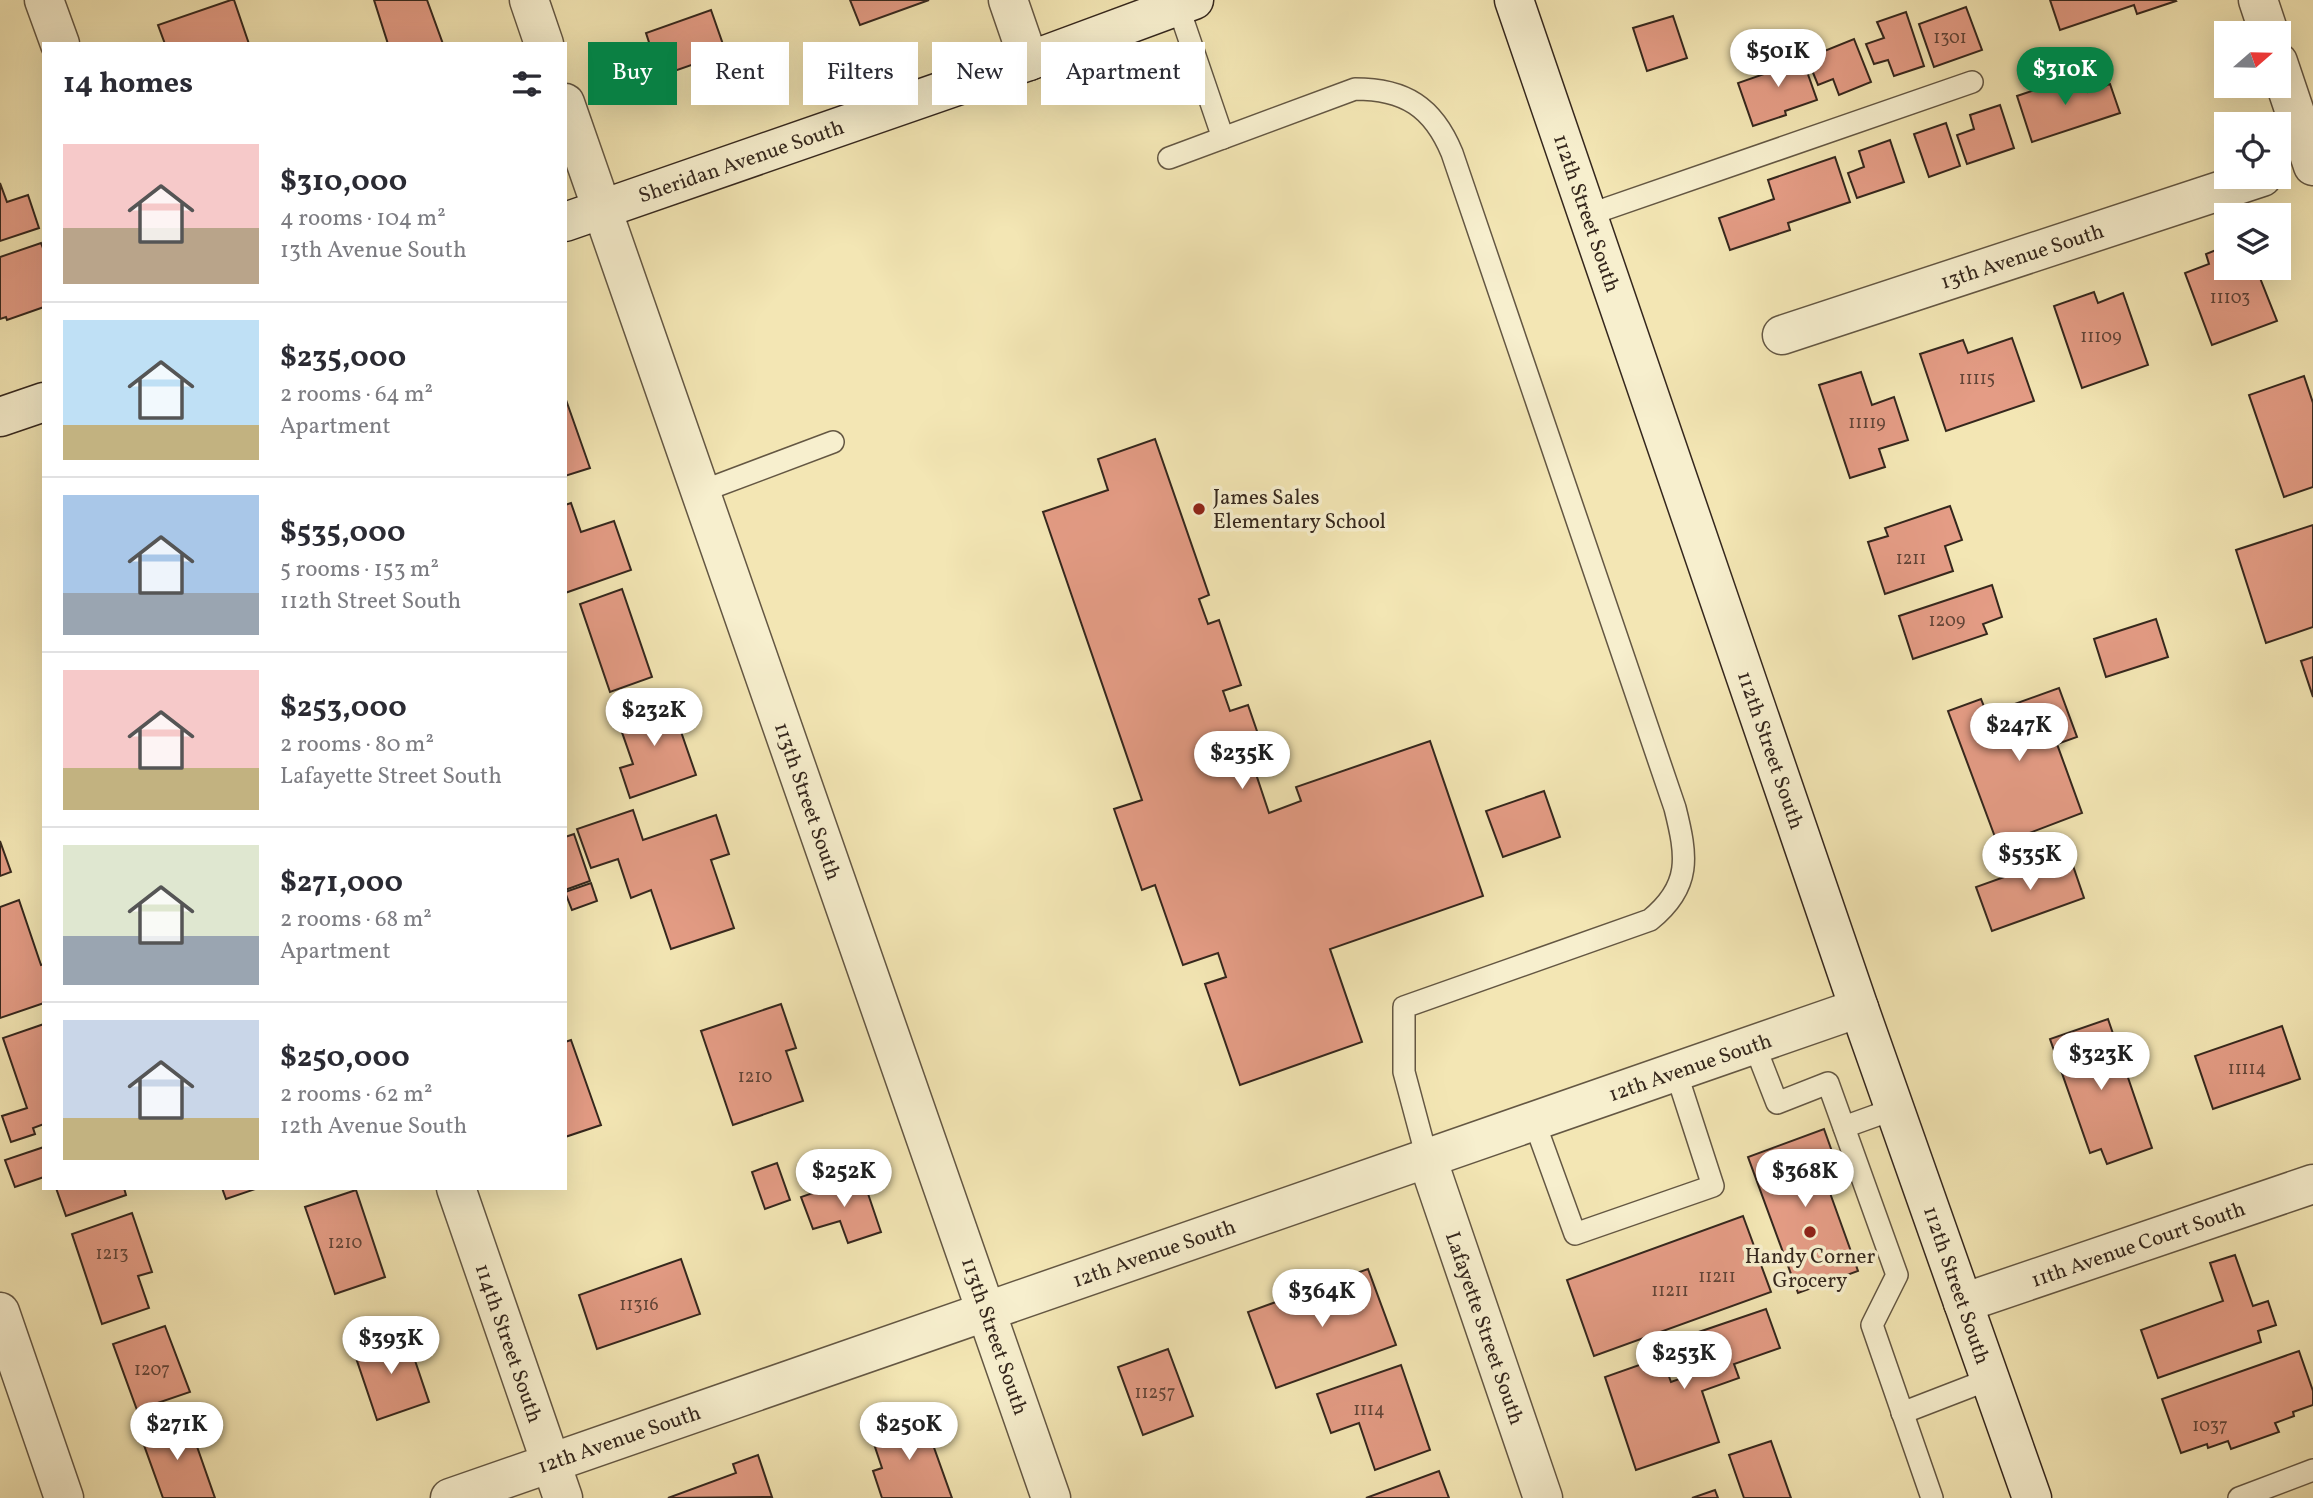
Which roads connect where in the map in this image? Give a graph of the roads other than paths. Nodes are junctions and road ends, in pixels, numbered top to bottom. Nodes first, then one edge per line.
1 (44, 0) edge
2 (529, 0) edge
3 (1008, 0) edge
4 (1514, 0) edge
5 (2258, 0) edge
6 (1186, 3) edge
7 (2265, 21) edge
8 (59, 42) edge
9 (543, 42) edge
10 (1028, 61) junction
11 (1972, 82) dead end
12 (2286, 98) edge
13 (567, 109) edge
14 (1223, 138) junction
15 (1169, 158) dead end
16 (2301, 166) edge
17 (2226, 189) edge
18 (602, 209) junction
19 (1588, 215) junction
20 (567, 221) edge
21 (1782, 335) dead end
22 (42, 403) edge
23 (0, 417) edge
24 (833, 442) dead end
25 (700, 492) junction
26 (1859, 1008) junction
27 (1754, 1044) junction
28 (1676, 1072) junction
29 (1894, 1110) junction
30 (1534, 1121) junction
31 (1844, 1127) junction
32 (1427, 1158) junction
33 (2313, 1184) edge
34 (457, 1190) edge
35 (1963, 1303) junction
36 (987, 1311) junction
37 (0, 1312) edge
38 (1990, 1379) junction
39 (1902, 1413) junction
40 (2313, 1471) edge
41 (557, 1480) edge
42 (64, 1498) edge
43 (450, 1498) edge
44 (1051, 1498) edge
45 (1543, 1498) edge
46 (1932, 1498) edge
47 (2032, 1498) edge
48 (2239, 1498) edge

1 - 8 street
2 - 9 street
3 - 10 street
4 - 19 street, 112th Street South
5 - 7 street
6 - 10 street, Sheridan Avenue South
6 - 14 lane
10 - 18 street, Sheridan Avenue South
11 - 19 lane
12 - 16 street
13 - 18 street, 113th Street South
14 - 15 lane
14 - 32 lane
17 - 21 street, 13th Avenue South
18 - 20 street, Sheridan Avenue South
18 - 25 street, 113th Street South
19 - 26 street, 112th Street South
22 - 23 street
24 - 25 lane
25 - 36 street, 113th Street South
26 - 27 street, 12th Avenue South
26 - 29 street, 112th Street South
27 - 28 street, 12th Avenue South
27 - 31 lane
28 - 30 street, 12th Avenue South
28 - 30 lane
29 - 31 lane
29 - 35 street, 112th Street South
30 - 32 street, 12th Avenue South
31 - 39 lane
32 - 36 street, 12th Avenue South
32 - 45 street, Lafayette Street South
33 - 35 street, 11th Avenue Court South
34 - 41 street, 114th Street South
35 - 38 street, 112th Street South
36 - 41 street, 12th Avenue South
36 - 44 street, 113th Street South
37 - 42 street
38 - 39 lane
38 - 47 street, 112th Street South
39 - 46 lane
40 - 48 lane
41 - 43 street, 12th Avenue South

